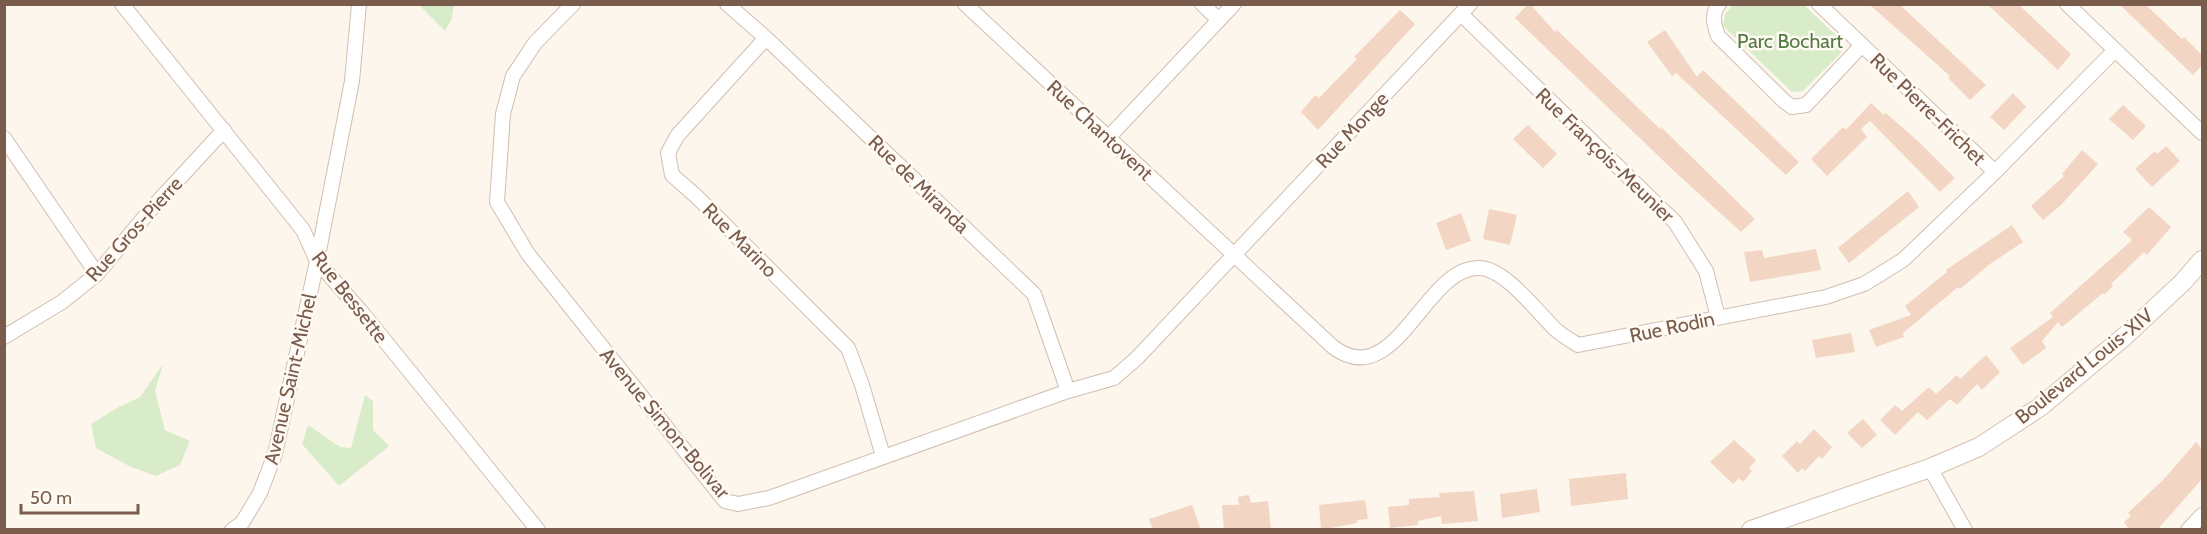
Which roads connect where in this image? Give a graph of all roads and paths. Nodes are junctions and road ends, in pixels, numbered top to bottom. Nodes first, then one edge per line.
1 (122, 4) edge
2 (359, 4) edge
3 (573, 4) edge
4 (728, 4) edge
5 (965, 4) edge
6 (1202, 4) edge
7 (1234, 4) edge
8 (1719, 4) edge
9 (1819, 4) edge
10 (2067, 4) edge
11 (1465, 9) edge
12 (1219, 21) junction
13 (766, 38) junction
14 (1862, 45) junction
15 (2115, 50) junction
16 (224, 130) junction
17 (2202, 133) edge
18 (4, 138) edge
19 (1108, 138) junction
20 (11, 160) edge
21 (1995, 172) junction
22 (1234, 255) junction
23 (2202, 260) edge
24 (317, 261) junction
25 (97, 274) junction
26 (1718, 317) junction
27 (4, 337) edge
28 (1068, 391) junction
29 (883, 456) junction
30 (1930, 468) junction
31 (2202, 515) edge
32 (232, 530) edge
33 (538, 530) edge
34 (1751, 530) edge
35 (1965, 530) edge
36 (2188, 530) edge

1 - 16 street, Rue Bessette
2 - 24 street, Avenue Saint-Michel
3 - 29 street, Avenue Simon-Bolivar
4 - 13 street, Rue de Miranda
5 - 19 street, Rue Chantovent
6 - 12 street
7 - 12 street
8 - 14 street, Rue Pierre-Frichet
9 - 14 street, Rue Pierre-Frichet
10 - 15 street
11 - 22 street, Rue Monge
11 - 26 street, Rue François-Meunier
12 - 19 street
13 - 28 street, Rue de Miranda
13 - 29 street, Rue Marino
14 - 21 street, Rue Pierre-Frichet
15 - 17 street
15 - 21 street, Rue Rodin
16 - 24 street, Rue Bessette
16 - 25 street, Rue Gros-Pierre
18 - 20 street
19 - 22 street, Rue Chantovent
20 - 25 street
21 - 26 street, Rue Rodin
22 - 26 street, Rue Rodin
22 - 28 street, Avenue Simon-Bolivar
23 - 30 main road, Boulevard Louis-XIV
24 - 32 street, Avenue Saint-Michel
24 - 33 street, Rue Bessette
25 - 27 street, Rue Gros-Pierre
28 - 29 street, Avenue Simon-Bolivar
30 - 34 main road, Boulevard Louis-XIV
30 - 35 street
31 - 36 street

